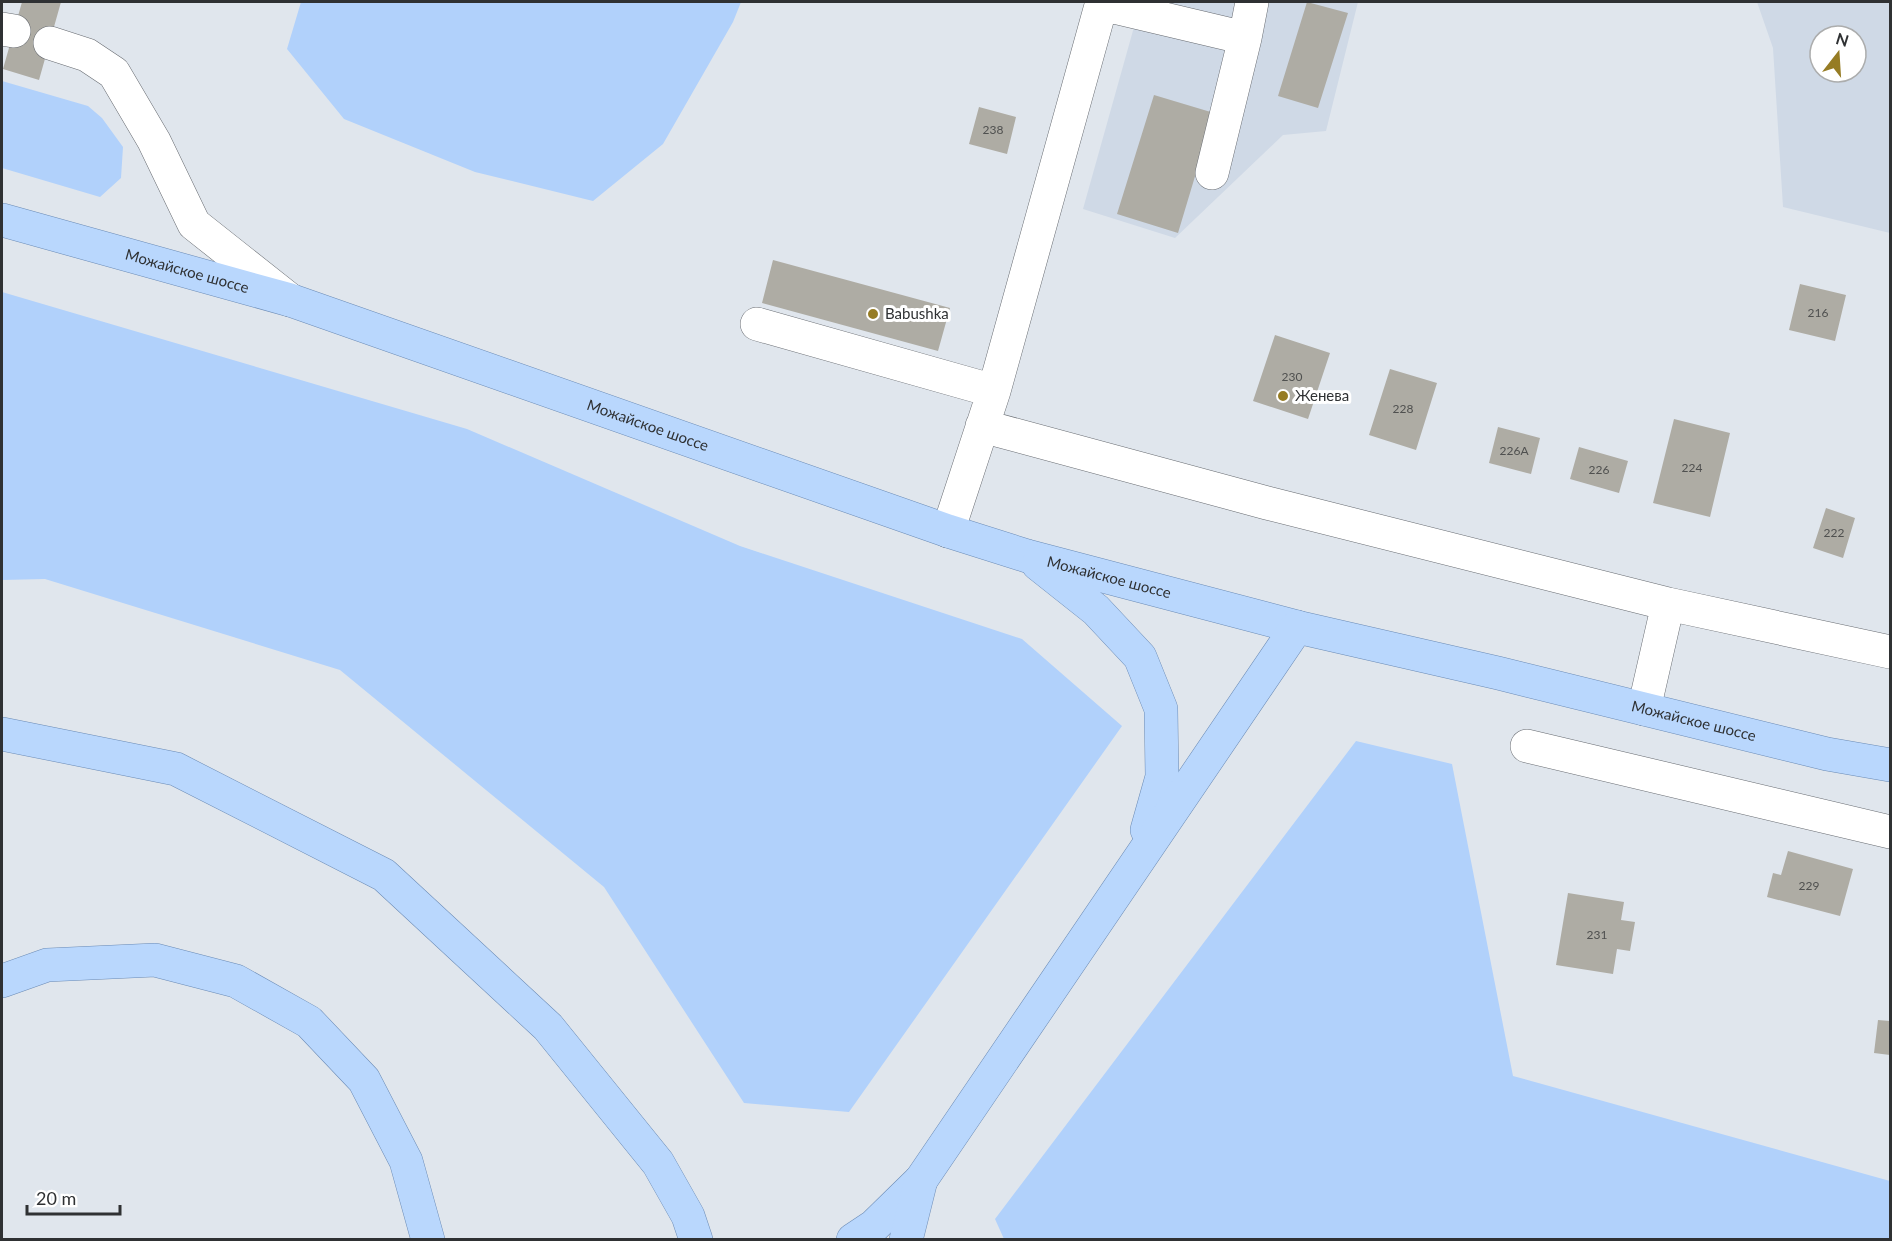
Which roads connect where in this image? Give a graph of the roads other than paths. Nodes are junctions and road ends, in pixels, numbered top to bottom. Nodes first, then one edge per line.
1 (1252, 2) edge
2 (1101, 3) edge
3 (1245, 38) junction
4 (50, 43) dead end
5 (1212, 173) dead end
6 (2, 220) edge
7 (290, 300) junction
8 (757, 324) dead end
9 (994, 391) junction
10 (982, 426) junction
11 (948, 531) junction
12 (1027, 556) junction
13 (1668, 604) junction
14 (1297, 627) junction
15 (1890, 652) edge
16 (1644, 709) junction
17 (2, 734) edge
18 (1527, 746) dead end
19 (1890, 765) edge
20 (1890, 832) edge
21 (1139, 858) junction
22 (2, 981) edge
23 (921, 1180) junction
24 (428, 1239) edge
25 (696, 1239) edge
26 (853, 1239) edge
27 (906, 1239) edge

1 - 3 lane
2 - 3 lane
2 - 9 lane
3 - 5 lane
4 - 7 lane
6 - 7 main road, Можайское шоссе
7 - 11 main road, Можайское шоссе
8 - 9 lane
9 - 10 lane
10 - 11 lane
10 - 13 lane
11 - 12 main road, Можайское шоссе
12 - 14 main road, Можайское шоссе
12 - 21 main road
13 - 15 lane
13 - 16 lane
14 - 16 main road, Можайское шоссе
14 - 21 main road
16 - 19 main road, Можайское шоссе
17 - 25 main road
18 - 20 lane
21 - 23 main road
22 - 24 main road
23 - 26 main road
23 - 27 main road

